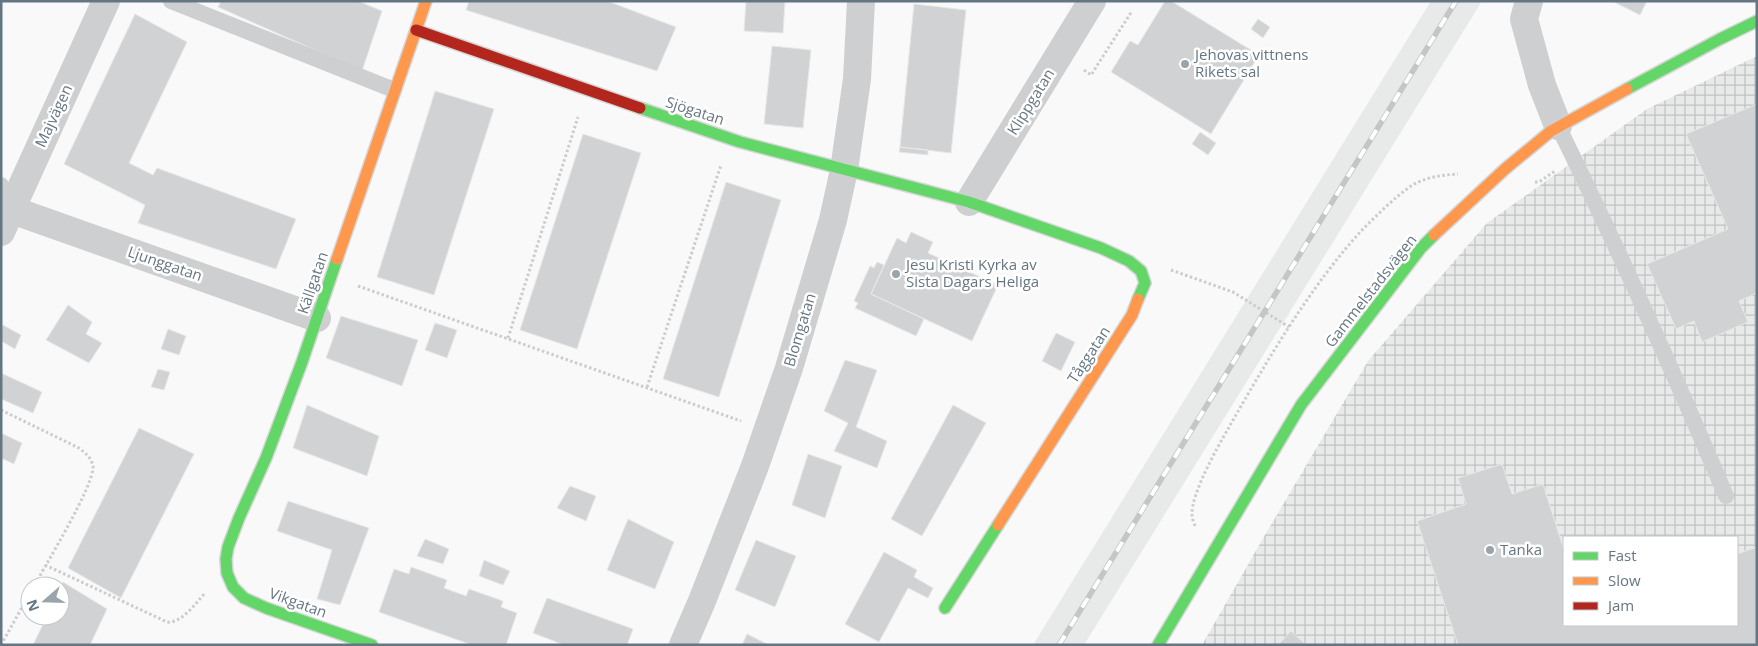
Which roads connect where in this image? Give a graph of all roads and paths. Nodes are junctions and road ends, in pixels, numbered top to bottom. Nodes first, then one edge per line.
1 (106, 1) edge
2 (171, 1) edge
3 (426, 1) edge
4 (861, 1) edge
5 (1092, 1) edge
6 (1529, 1) edge
7 (1132, 12) dead end
8 (1757, 22) edge
9 (416, 30) junction
10 (1060, 54) junction
11 (394, 90) junction
12 (578, 115) dead end
13 (1558, 126) junction
14 (1574, 158) junction
15 (722, 163) dead end
16 (844, 170) junction
17 (1466, 174) dead end
18 (1532, 181) dead end
19 (1, 185) edge
20 (969, 202) junction
21 (7, 221) edge
22 (1141, 270) junction
23 (351, 283) dead end
24 (317, 318) junction
25 (1289, 327) junction
26 (508, 338) junction
27 (647, 387) junction
28 (1, 410) edge
29 (746, 423) dead end
30 (1726, 496) dead end
31 (1198, 529) dead end
32 (45, 565) junction
33 (226, 573) joint
34 (39, 576) edge
35 (211, 586) dead end
36 (945, 608) dead end
37 (20, 610) edge
38 (1, 645) edge
39 (372, 645) edge
40 (683, 645) edge
41 (1158, 645) edge

1 - 21 street, Majvägen
2 - 11 lane
3 - 9 street, Källgatan
4 - 16 street, Blomgatan
5 - 10 street, Klippgatan
6 - 13 street
7 - 10 path
8 - 13 street, Gammelstadsvägen
9 - 11 street, Källgatan
9 - 16 street, Sjögatan
10 - 20 street, Klippgatan
11 - 24 street, Källgatan
12 - 26 path
13 - 14 lane
13 - 41 street, Gammelstadsvägen
14 - 18 path
14 - 30 lane
15 - 27 path
16 - 20 street, Sjögatan
16 - 40 street, Blomgatan
17 - 25 path
19 - 21 lane
20 - 22 street
21 - 24 street, Ljunggatan
22 - 25 path
22 - 36 street, Tåggatan
23 - 26 path
24 - 33 street, Källgatan
25 - 31 path
26 - 27 path
27 - 29 path
28 - 32 path
32 - 34 path
32 - 35 path
33 - 39 street, Vikgatan
37 - 38 path

